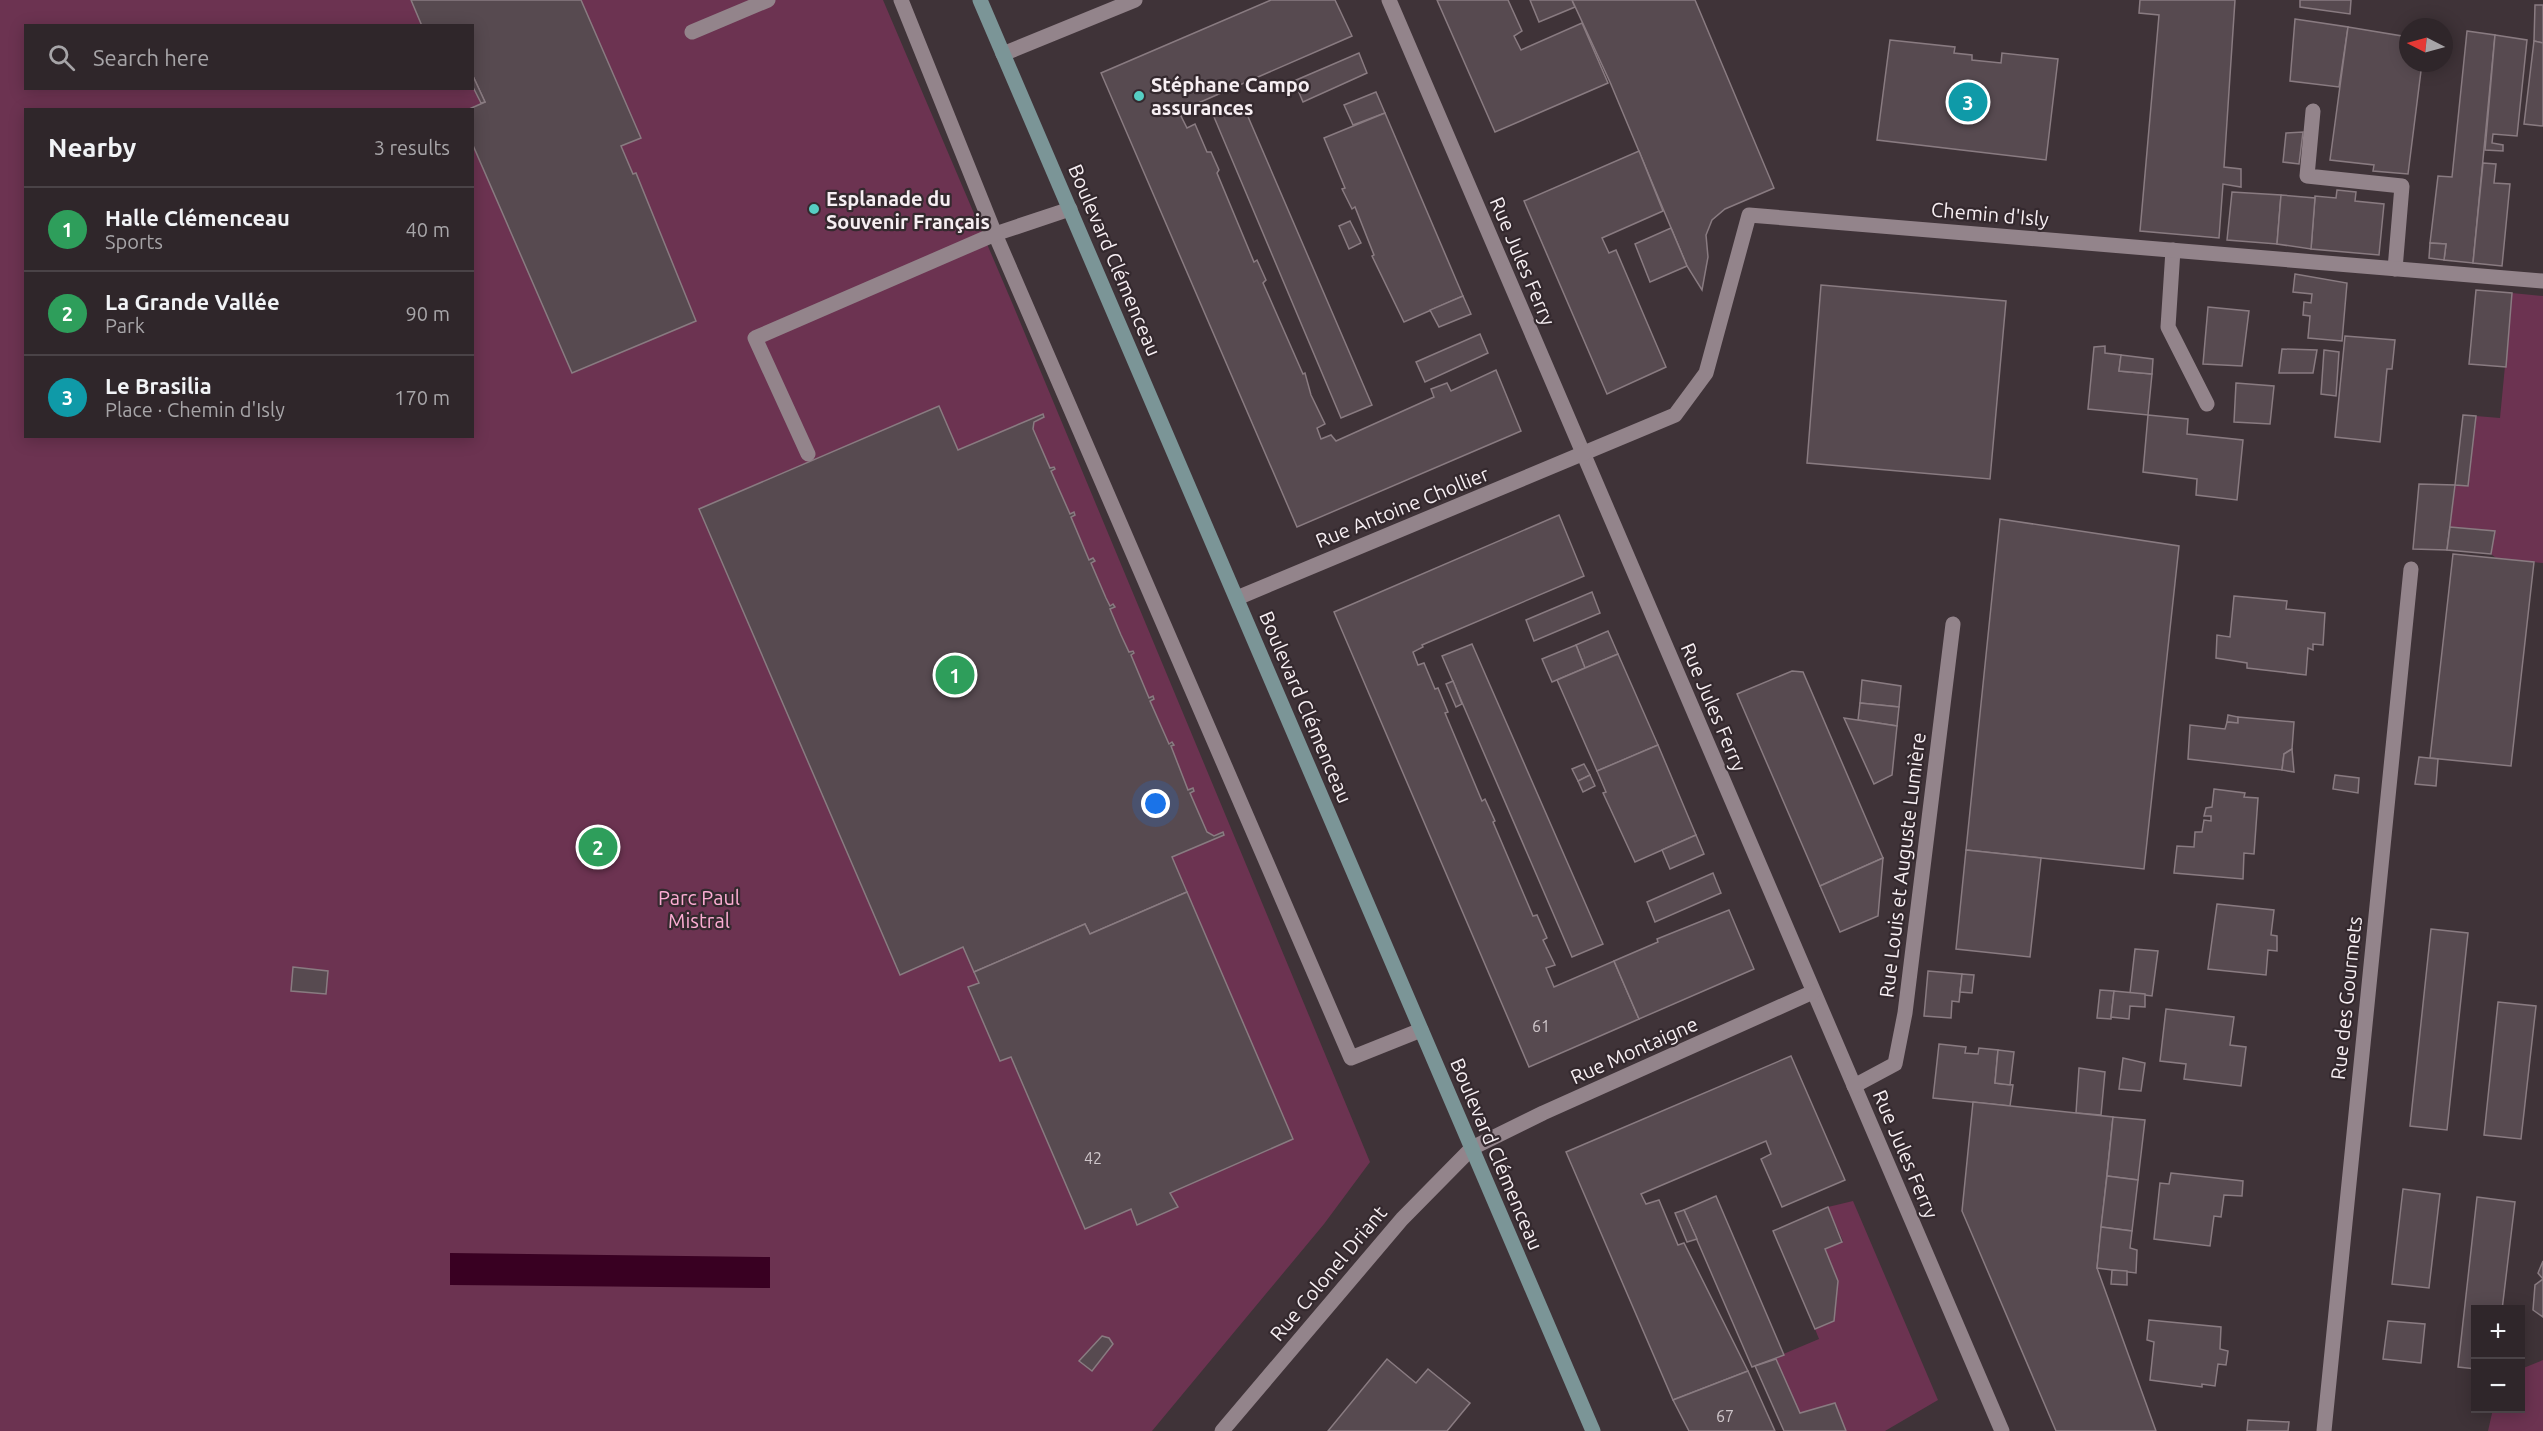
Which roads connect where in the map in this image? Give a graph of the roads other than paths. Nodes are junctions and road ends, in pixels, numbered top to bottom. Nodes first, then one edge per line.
1 (768, 0) edge
2 (901, 0) edge
3 (980, 0) edge
4 (1135, 0) edge
5 (1389, 0) edge
6 (692, 32) dead end
7 (1004, 54) junction
8 (2313, 111) dead end
9 (1070, 209) junction
10 (995, 234) junction
11 (2173, 250) junction
12 (2395, 269) junction
13 (2543, 281) edge
14 (2207, 404) dead end
15 (808, 454) dead end
16 (1583, 454) junction
17 (2411, 569) dead end
18 (1237, 598) junction
19 (1953, 624) dead end
20 (1814, 992) junction
21 (1421, 1030) junction
22 (1854, 1086) junction
23 (1472, 1148) junction
24 (1222, 1431) edge
25 (1593, 1431) edge
26 (2002, 1431) edge
27 (2324, 1431) edge

1 - 6 street
2 - 10 street
3 - 7 main road, Boulevard Clémenceau
4 - 7 street
5 - 16 street, Rue Jules Ferry
7 - 9 main road, Boulevard Clémenceau
8 - 12 street
9 - 10 street
9 - 18 main road, Boulevard Clémenceau
10 - 15 street
10 - 21 street
11 - 12 street, Chemin d'Isly
11 - 14 street
11 - 16 street, Chemin d'Isly
12 - 13 street, Chemin d'Isly
16 - 18 street, Rue Antoine Chollier
16 - 20 street, Rue Jules Ferry
17 - 27 street, Rue des Gourmets
18 - 21 main road, Boulevard Clémenceau
19 - 22 street, Rue Louis et Auguste Lumière
20 - 22 street, Rue Jules Ferry
20 - 23 street, Rue Montaigne
21 - 23 main road, Boulevard Clémenceau
22 - 26 street, Rue Jules Ferry
23 - 24 street, Rue Colonel Driant
23 - 25 main road, Boulevard Clémenceau

